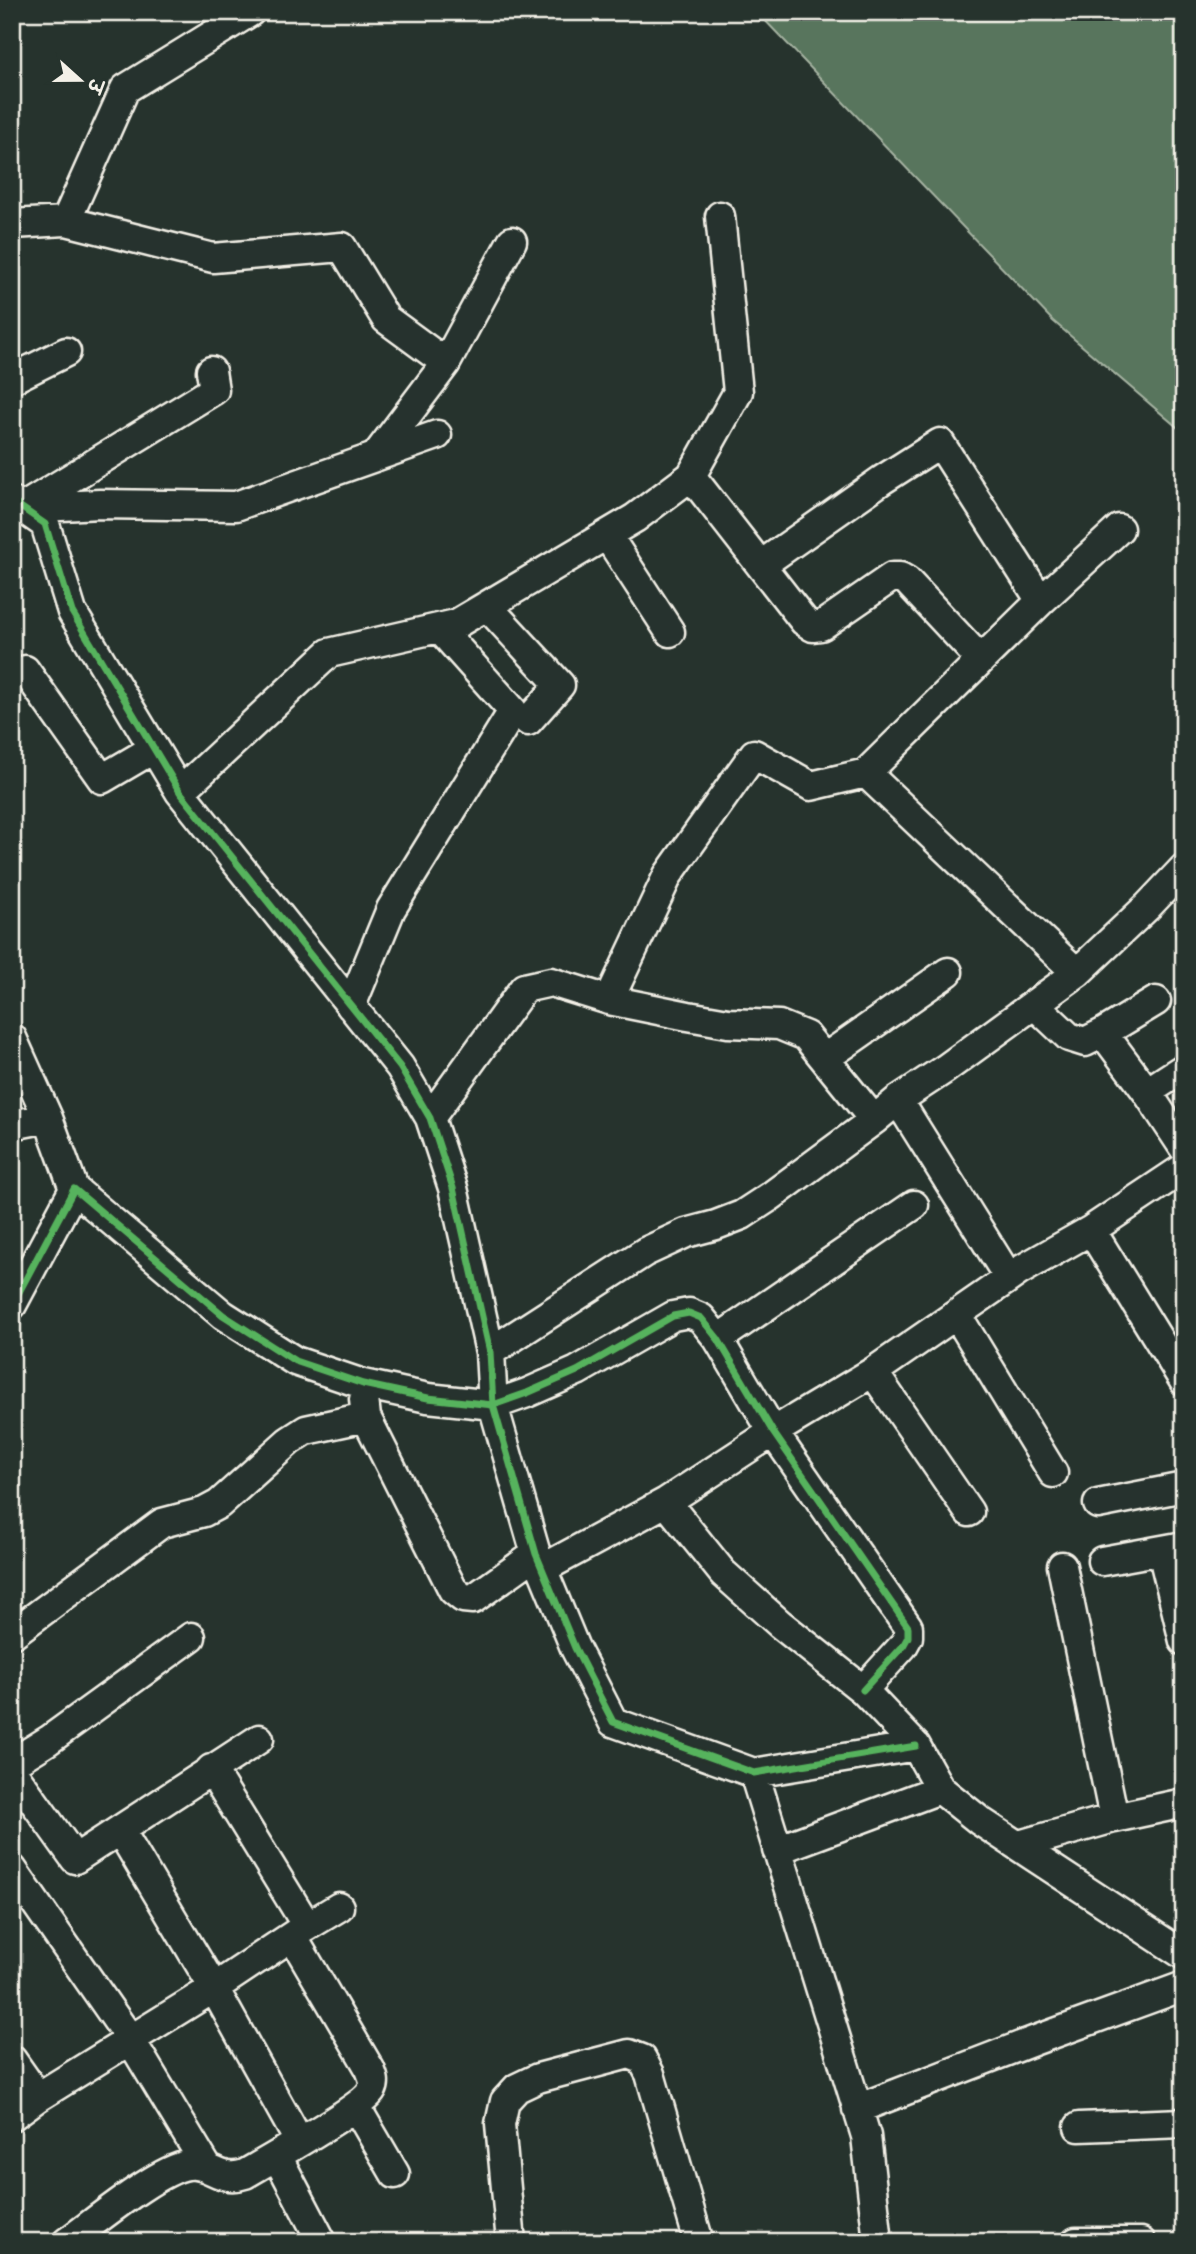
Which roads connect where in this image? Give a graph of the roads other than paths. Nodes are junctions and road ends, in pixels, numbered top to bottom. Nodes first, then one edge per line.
1 (250, 12) edge
2 (720, 216) dead end
3 (66, 221) junction
4 (12, 224) edge
5 (512, 241) dead end
6 (66, 352) dead end
7 (446, 363) junction
8 (211, 371) dead end
9 (12, 379) edge
10 (437, 435) dead end
11 (376, 456) junction
12 (691, 476) junction
13 (17, 505) edge
14 (1119, 530) dead end
15 (607, 535) junction
16 (761, 565) junction
17 (1041, 601) junction
18 (487, 606) junction
19 (439, 628) junction
20 (670, 632) dead end
21 (981, 660) junction
22 (25, 670) dead end
23 (528, 720) dead end
24 (153, 749) junction
25 (866, 774) junction
26 (180, 792) junction
27 (1184, 868) edge
28 (948, 972) dead end
29 (1077, 973) junction
30 (609, 1000) junction
31 (1156, 1001) dead end
32 (1035, 1005) junction
33 (351, 1006) junction
34 (1103, 1033) junction
35 (12, 1038) edge
36 (825, 1058) junction
37 (1184, 1068) edge
38 (1147, 1091) junction
39 (898, 1100) junction
40 (48, 1118) junction
41 (430, 1118) junction
42 (874, 1120) junction
43 (12, 1125) edge
44 (1184, 1148) edge
45 (1184, 1168) edge
46 (74, 1189) junction
47 (914, 1205) dead end
48 (1091, 1230) junction
49 (1021, 1270) junction
50 (12, 1305) edge
51 (957, 1315) junction
52 (718, 1339) junction
53 (490, 1352) junction
54 (873, 1372) junction
55 (1184, 1381) edge
56 (363, 1384) junction
57 (494, 1405) junction
58 (366, 1417) junction
59 (773, 1432) junction
60 (1053, 1473) dead end
61 (1184, 1487) edge
62 (666, 1502) junction
63 (1098, 1504) dead end
64 (969, 1512) dead end
65 (1173, 1549) edge
66 (539, 1561) junction
67 (1102, 1561) dead end
68 (1062, 1566) dead end
69 (12, 1634) edge
70 (191, 1637) dead end
71 (1184, 1641) edge
72 (863, 1690) junction
73 (259, 1739) dead end
74 (916, 1746) junction
75 (12, 1763) edge
76 (211, 1769) junction
77 (12, 1771) edge
78 (754, 1773) junction
79 (940, 1789) junction
80 (1184, 1803) edge
81 (1114, 1818) junction
82 (120, 1830) junction
83 (1019, 1845) junction
84 (777, 1850) junction
85 (12, 1869) edge
86 (339, 1907) dead end
87 (300, 1931) junction
88 (1184, 1955) edge
89 (1184, 1986) edge
90 (214, 1988) junction
91 (130, 2039) junction
92 (12, 2060) edge
93 (38, 2097) junction
94 (356, 2107) junction
95 (857, 2109) junction
96 (12, 2116) edge
97 (1184, 2123) edge
98 (1079, 2127) dead end
99 (288, 2148) junction
100 (207, 2167) junction
101 (395, 2174) dead end
102 (67, 2242) edge
103 (322, 2242) edge
104 (511, 2242) edge
105 (699, 2242) edge
106 (878, 2242) edge
107 (1076, 2242) edge
108 (1142, 2242) edge

1 - 3 street
2 - 12 street
3 - 4 street
3 - 7 street
5 - 7 street
6 - 9 street
7 - 11 street
8 - 13 street
10 - 11 street
11 - 13 street
12 - 15 street
12 - 16 street
13 - 24 street
14 - 17 street
15 - 18 street
15 - 20 street
16 - 17 street
16 - 21 street
17 - 21 street
18 - 19 street
18 - 23 street
19 - 26 street
19 - 33 street
21 - 25 street
22 - 24 street
24 - 26 street
25 - 29 street
25 - 30 street
26 - 33 street
27 - 29 street
28 - 36 street
29 - 32 street
30 - 36 street
30 - 41 street
31 - 34 street
32 - 34 street
32 - 39 street
33 - 41 street
34 - 38 street
35 - 40 street
36 - 42 street
37 - 38 street
38 - 44 street
39 - 42 street
39 - 49 street
40 - 43 street
40 - 46 street
41 - 53 street
42 - 53 street
45 - 48 street
46 - 50 street
46 - 56 street
47 - 52 street
48 - 49 street
48 - 55 street
49 - 51 street
51 - 54 street
51 - 60 street
52 - 57 street
52 - 59 street
53 - 57 street
54 - 59 street
54 - 64 street
56 - 57 street
56 - 58 street
57 - 66 street
58 - 66 street
58 - 69 street
59 - 62 street
59 - 72 street
61 - 63 street
62 - 66 street
62 - 72 street
65 - 67 street
65 - 71 street
66 - 78 street
68 - 81 street
70 - 75 street
72 - 74 street
73 - 76 street
74 - 78 street
74 - 79 street
76 - 82 street
76 - 87 street
77 - 82 street
78 - 84 street
79 - 83 street
79 - 84 street
80 - 81 street
81 - 83 street
82 - 90 street
83 - 88 street
84 - 95 street
85 - 91 street
86 - 87 street
87 - 90 street
87 - 94 street
89 - 95 street
90 - 91 street
90 - 99 street
91 - 93 street
91 - 100 street
92 - 93 street
93 - 96 street
94 - 99 street
94 - 101 street
95 - 106 street
97 - 98 street
99 - 100 street
99 - 103 street
100 - 102 street
104 - 105 street
107 - 108 street

